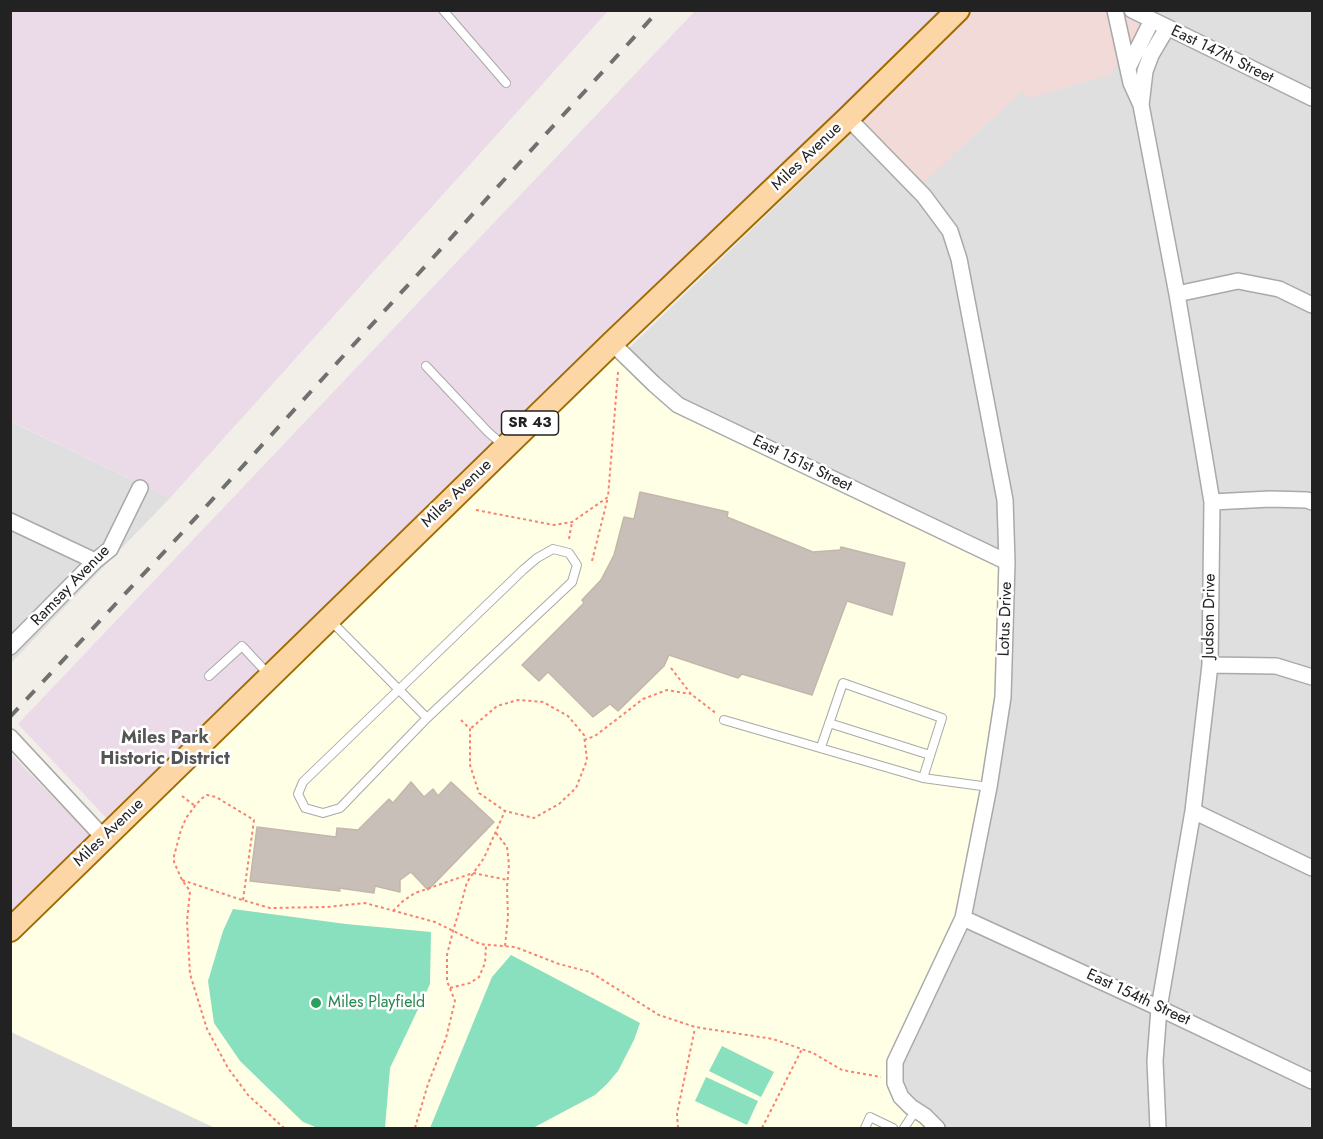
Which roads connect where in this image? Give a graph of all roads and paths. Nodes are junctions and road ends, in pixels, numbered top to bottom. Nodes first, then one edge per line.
1 (442, 10) edge
2 (958, 10) edge
3 (1115, 10) edge
4 (1132, 10) edge
5 (1152, 21) junction
6 (1167, 28) junction
7 (1128, 68) junction
8 (506, 83) dead end
9 (1312, 98) edge
10 (1141, 105) junction
11 (848, 118) junction
12 (1177, 294) junction
13 (1312, 305) edge
14 (612, 343) junction
15 (426, 366) dead end
16 (618, 372) dead end
17 (505, 447) junction
18 (140, 488) dead end
19 (608, 497) junction
20 (1212, 502) junction
21 (1312, 502) edge
22 (476, 510) dead end
23 (10, 521) edge
24 (572, 522) junction
25 (569, 539) dead end
26 (95, 561) junction
27 (592, 561) dead end
28 (1007, 562) junction
29 (328, 619) junction
30 (10, 647) edge
31 (1209, 665) junction
32 (670, 668) dead end
33 (209, 676) dead end
34 (270, 676) junction
35 (1312, 677) edge
36 (399, 690) junction
37 (691, 694) junction
38 (427, 718) junction
39 (461, 720) dead end
40 (724, 720) joint
41 (829, 723) junction
42 (470, 729) junction
43 (10, 737) edge
44 (584, 740) junction
45 (821, 747) junction
46 (930, 755) junction
47 (923, 778) junction
48 (989, 787) junction
49 (182, 796) dead end
50 (195, 806) junction
51 (505, 811) junction
52 (1193, 811) junction
53 (495, 833) junction
54 (104, 838) junction
55 (1312, 868) edge
56 (473, 873) junction
57 (182, 880) junction
58 (508, 880) junction
59 (243, 900) junction
60 (393, 911) junction
61 (963, 918) junction
62 (10, 930) edge
63 (453, 931) junction
64 (486, 945) junction
65 (505, 946) junction
66 (450, 988) junction
67 (1159, 1008) junction
68 (695, 1027) junction
69 (802, 1049) junction
70 (881, 1077) dead end
71 (1312, 1081) edge
72 (916, 1110) junction
73 (284, 1128) edge
74 (415, 1128) edge
75 (678, 1128) edge
76 (762, 1128) edge
77 (865, 1128) edge
78 (893, 1128) edge
79 (904, 1128) edge
80 (937, 1128) edge
81 (1158, 1128) edge

1 - 8 lane
2 - 11 main road, Miles Avenue / SR 43
3 - 7 street, Judson Drive
4 - 5 street, East 147th Street
5 - 6 street, East 147th Street
5 - 7 street
6 - 9 street, East 147th Street
6 - 10 street, Judson Drive
7 - 10 street, Judson Drive
10 - 12 street, Judson Drive
11 - 14 main road, Miles Avenue / SR 43
11 - 28 street, Lotus Drive
12 - 13 street
12 - 20 street, Judson Drive
14 - 17 main road, Miles Avenue / SR 43
14 - 28 street, East 151st Street
15 - 17 lane
16 - 19 path
17 - 29 main road, Miles Avenue / SR 43
18 - 26 street, Ramsay Avenue
19 - 24 path
19 - 27 path
20 - 21 street
20 - 31 street, Judson Drive
22 - 24 path
23 - 26 street
24 - 25 path
26 - 30 street, Ramsay Avenue
28 - 48 street, Lotus Drive
29 - 34 main road, Miles Avenue / SR 43
29 - 36 lane
31 - 35 street
31 - 52 street, Judson Drive
32 - 37 path
33 - 34 lane
34 - 54 main road, Miles Avenue / SR 43
36 - 38 lane
36 - 38 lane
36 - 38 lane
37 - 40 path
37 - 44 path
39 - 42 path
40 - 45 lane
41 - 45 lane
41 - 46 lane
41 - 46 lane
42 - 44 path
42 - 51 path
43 - 54 street
44 - 51 path
45 - 47 lane
46 - 47 lane
47 - 48 lane
48 - 61 street, Lotus Drive
49 - 50 path
50 - 57 path
50 - 59 path
51 - 53 path
52 - 55 street
52 - 67 street, Judson Drive
53 - 56 path
53 - 58 path
54 - 62 main road, Miles Avenue / SR 43
56 - 58 path
56 - 60 path
56 - 63 path
57 - 59 path
57 - 73 path
58 - 65 path
59 - 60 path
60 - 63 path
61 - 67 street, East 154th Street
61 - 72 street, Lotus Drive
63 - 64 path
63 - 66 path
64 - 65 path
64 - 66 path
65 - 68 path
66 - 74 path
67 - 71 street, East 154th Street
67 - 81 street, Judson Drive
68 - 69 path
68 - 75 path
69 - 70 path
69 - 76 path
72 - 79 lane
72 - 80 street, Lotus Drive
77 - 78 lane

